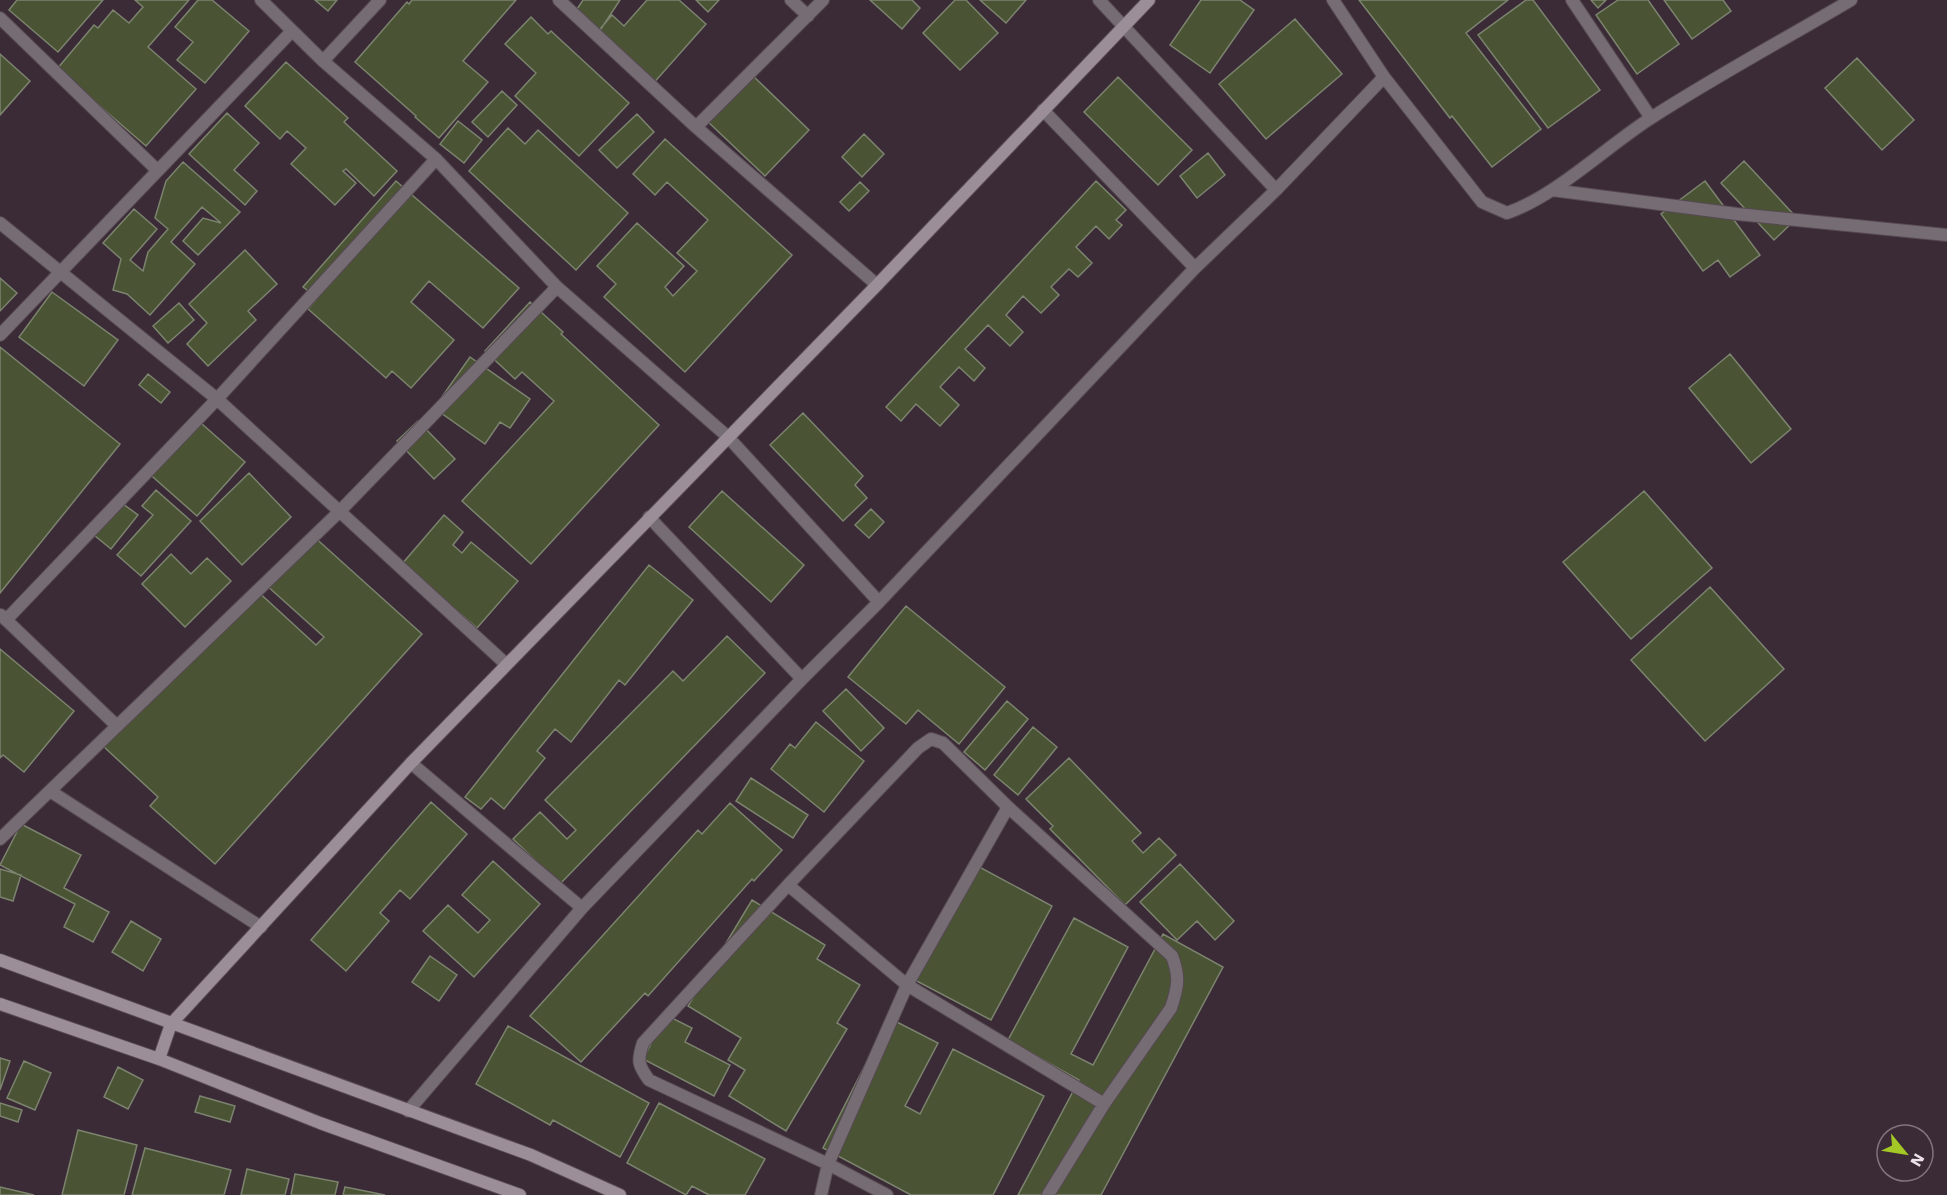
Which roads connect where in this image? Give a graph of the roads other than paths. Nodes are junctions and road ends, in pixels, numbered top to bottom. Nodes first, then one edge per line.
1 (261, 0) edge
2 (380, 0) edge
3 (559, 0) edge
4 (791, 0) edge
5 (824, 0) edge
6 (1099, 0) edge
7 (1149, 0) edge
8 (1332, 0) edge
9 (1572, 0) edge
10 (1851, 0) edge
11 (808, 16) junction
12 (0, 18) edge
13 (1125, 26) junction
14 (292, 31) junction
15 (323, 61) junction
16 (1384, 77) junction
17 (1043, 110) junction
18 (1651, 118) junction
19 (696, 127) junction
20 (436, 159) junction
21 (157, 170) junction
22 (1276, 190) junction
23 (1551, 190) junction
24 (0, 223) edge
25 (1947, 235) edge
26 (1196, 268) junction
27 (60, 270) junction
28 (877, 285) junction
29 (557, 287) junction
30 (0, 335) edge
31 (217, 399) junction
32 (728, 436) junction
33 (339, 512) junction
34 (649, 517) junction
35 (879, 602) junction
36 (3, 618) edge
37 (506, 664) junction
38 (802, 679) junction
39 (117, 726) junction
40 (411, 763) junction
41 (50, 791) junction
42 (1008, 807) junction
43 (0, 839) edge
44 (788, 885) junction
45 (582, 908) junction
46 (261, 927) junction
47 (0, 960) edge
48 (907, 985) junction
49 (0, 1004) edge
50 (171, 1024) junction
51 (159, 1059) junction
52 (1104, 1104) junction
53 (408, 1111) junction
54 (828, 1164) junction
55 (613, 1194) edge
56 (520, 1195) edge
57 (821, 1195) edge
58 (887, 1195) edge
59 (1048, 1195) edge

1 - 14 street
2 - 15 street
3 - 19 street
4 - 11 street
5 - 11 street
6 - 13 street
7 - 13 street
8 - 16 street
9 - 18 street
10 - 18 street
11 - 19 street
12 - 21 street
13 - 17 street
13 - 22 street
14 - 15 street
14 - 21 street
15 - 20 street
16 - 22 street
16 - 23 street
17 - 26 street
17 - 28 street
18 - 23 street
19 - 28 street
20 - 29 street
20 - 31 street
21 - 27 street
22 - 26 street
23 - 25 street
24 - 27 street
26 - 35 street
27 - 30 street
27 - 31 street
28 - 32 street
29 - 32 street
29 - 33 street
31 - 33 street
31 - 36 street
32 - 34 street
32 - 35 street
33 - 37 street
33 - 39 street
34 - 37 street
34 - 38 street
35 - 38 street
36 - 39 street
37 - 40 street
38 - 45 street
39 - 41 street
40 - 45 street
40 - 46 street
41 - 43 street
41 - 46 street
42 - 44 street
42 - 48 street
42 - 52 street
44 - 48 street
44 - 54 street
45 - 53 street
46 - 50 street
47 - 50 street
48 - 52 street
48 - 54 street
49 - 51 street
50 - 51 street
50 - 53 street
51 - 56 street
52 - 59 street
53 - 55 street
54 - 57 street
54 - 58 street

